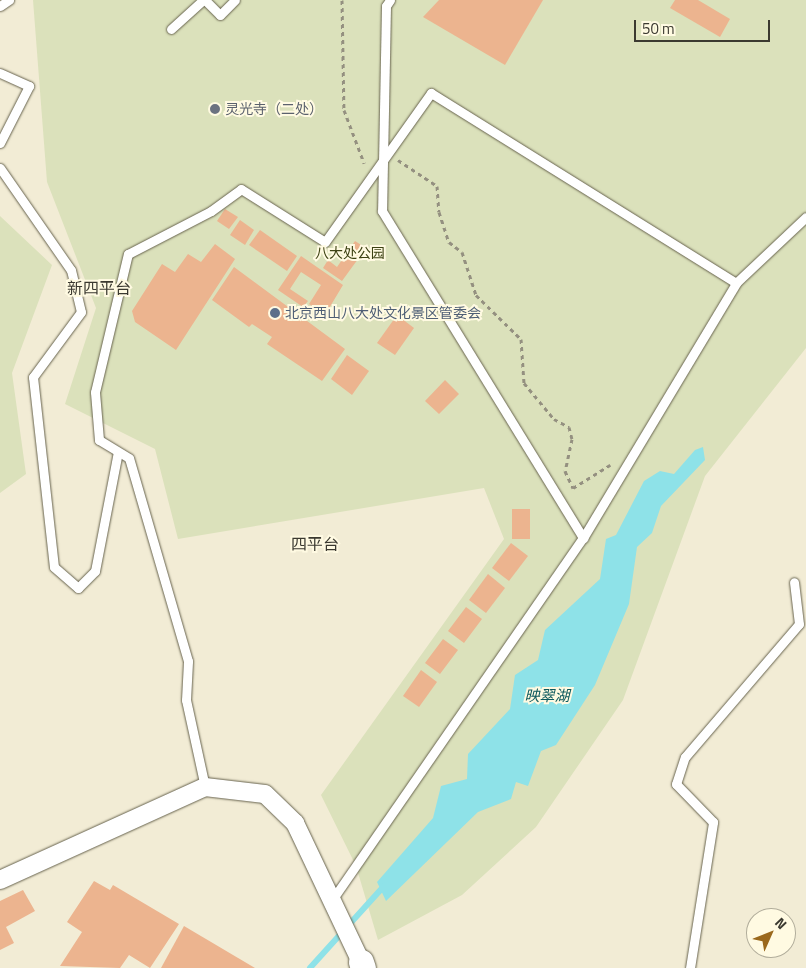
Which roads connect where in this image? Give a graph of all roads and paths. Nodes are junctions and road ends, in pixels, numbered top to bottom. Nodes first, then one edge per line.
1 (9, 0) edge
2 (204, 0) edge
3 (235, 0) edge
4 (342, 0) edge
5 (390, 0) edge
6 (0, 6) edge
7 (171, 29) dead end
8 (0, 73) edge
9 (0, 143) edge
10 (383, 162) junction
11 (404, 162) dead end
12 (0, 168) edge
13 (370, 178) junction
14 (806, 217) edge
15 (736, 283) junction
16 (640, 442) junction
17 (118, 452) junction
18 (583, 538) junction
19 (794, 582) dead end
20 (205, 787) junction
21 (0, 880) edge
22 (332, 901) junction
23 (362, 965) edge
24 (690, 968) edge

1 - 6 lane
2 - 3 lane
2 - 7 lane
4 - 13 path
5 - 10 lane
8 - 9 lane
10 - 13 lane
10 - 15 lane
10 - 18 lane
11 - 16 path
12 - 17 lane
13 - 17 lane
14 - 15 lane
15 - 16 lane
16 - 18 lane
17 - 20 lane
18 - 22 lane
19 - 24 lane
20 - 21 street
20 - 22 street
22 - 23 street

